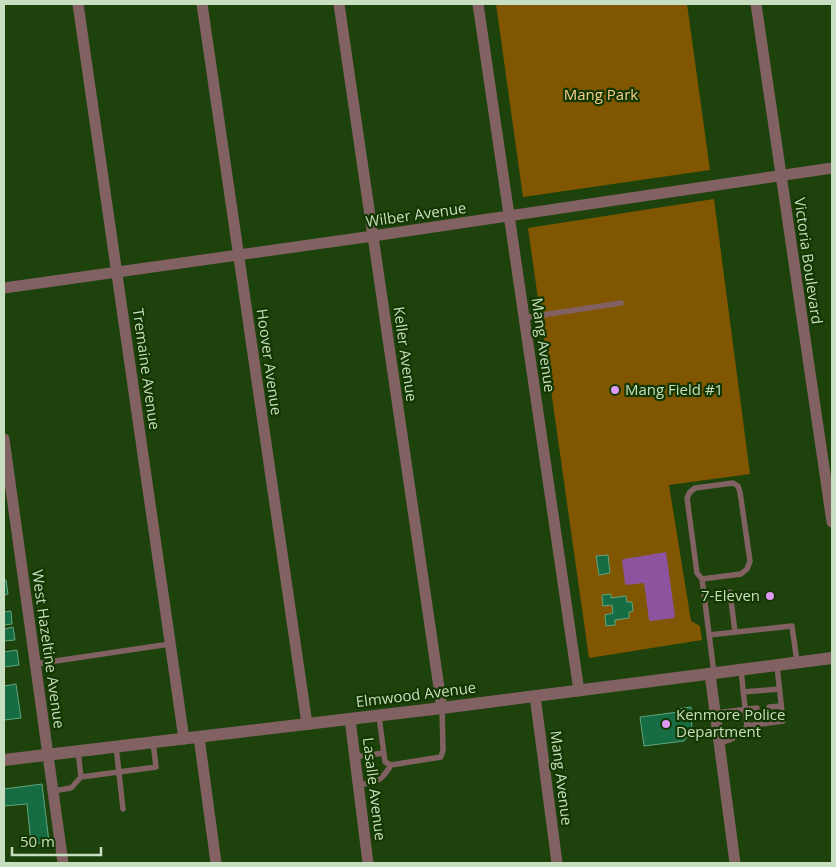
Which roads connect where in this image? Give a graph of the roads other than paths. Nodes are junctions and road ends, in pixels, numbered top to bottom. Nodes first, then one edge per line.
1 (78, 4) edge
2 (202, 4) edge
3 (340, 4) edge
4 (478, 4) edge
5 (756, 4) edge
6 (832, 168) edge
7 (780, 176) junction
8 (508, 216) junction
9 (373, 236) junction
10 (239, 255) junction
11 (117, 272) junction
12 (4, 288) edge
13 (621, 303) dead end
14 (523, 318) junction
15 (4, 439) edge
16 (832, 522) edge
17 (702, 578) junction
18 (730, 592) dead end
19 (735, 632) junction
20 (709, 635) junction
21 (170, 644) junction
22 (832, 660) edge
23 (797, 663) junction
24 (35, 664) junction
25 (777, 665) junction
26 (741, 670) junction
27 (712, 674) junction
28 (780, 688) junction
29 (579, 691) junction
30 (743, 692) junction
31 (535, 696) junction
32 (781, 706) junction
33 (769, 707) dead end
34 (442, 708) junction
35 (757, 708) dead end
36 (745, 709) junction
37 (715, 713) junction
38 (379, 716) junction
39 (350, 719) junction
40 (307, 724) junction
41 (747, 726) junction
42 (199, 737) junction
43 (184, 739) junction
44 (153, 742) junction
45 (719, 743) junction
46 (116, 746) junction
47 (78, 751) junction
48 (384, 753) junction
49 (48, 754) junction
50 (354, 757) junction
51 (4, 760) edge
52 (390, 765) junction
53 (118, 772) junction
54 (81, 778) junction
55 (358, 785) junction
56 (53, 791) junction
57 (123, 809) dead end
58 (63, 863) edge
59 (216, 863) edge
60 (368, 863) edge
61 (557, 863) edge
62 (735, 863) edge

1 - 11 street, Tremaine Avenue
2 - 10 street, Hoover Avenue
3 - 9 street, Keller Avenue
4 - 8 street, Mang Avenue
5 - 7 street, Victoria Boulevard
6 - 7 street, Wilber Avenue
7 - 8 street, Wilber Avenue
7 - 16 street, Victoria Boulevard
8 - 9 street, Wilber Avenue
8 - 14 street, Mang Avenue
9 - 10 street, Wilber Avenue
9 - 34 street, Keller Avenue
10 - 11 street, Wilber Avenue
10 - 40 street, Hoover Avenue
11 - 12 street, Wilber Avenue
11 - 21 street, Tremaine Avenue
13 - 14 lane
14 - 29 street, Mang Avenue
15 - 24 street, West Hazeltine Avenue
17 - 17 lane
17 - 20 lane
18 - 19 lane
19 - 20 lane
19 - 23 lane
20 - 27 lane
21 - 24 lane
21 - 43 street, Tremaine Avenue
22 - 23 street, Elmwood Avenue
23 - 25 street, Elmwood Avenue
24 - 49 street, West Hazeltine Avenue
25 - 26 street, Elmwood Avenue
25 - 28 lane
26 - 27 street, Elmwood Avenue
26 - 30 lane
27 - 29 street, Elmwood Avenue
27 - 37 street
28 - 30 lane
28 - 32 lane
29 - 31 street, Elmwood Avenue
30 - 36 lane
31 - 34 street, Elmwood Avenue
31 - 61 street, Mang Avenue
32 - 33 lane
32 - 41 lane
34 - 38 street, Elmwood Avenue
34 - 52 lane
35 - 36 lane
36 - 37 lane
36 - 41 lane
37 - 45 street
38 - 39 street, Elmwood Avenue
38 - 48 lane
39 - 40 street, Elmwood Avenue
39 - 50 street, Lasalle Avenue
40 - 42 street, Elmwood Avenue
41 - 45 lane
42 - 43 street, Elmwood Avenue
42 - 59 street
43 - 44 street, Elmwood Avenue
44 - 46 street, Elmwood Avenue
44 - 53 lane
45 - 62 street
46 - 47 street, Elmwood Avenue
46 - 53 lane
47 - 49 street, Elmwood Avenue
47 - 54 lane
48 - 50 lane
48 - 52 lane
49 - 51 street, Elmwood Avenue
49 - 56 street, West Hazeltine Avenue
50 - 55 street, Lasalle Avenue
52 - 55 lane
53 - 54 lane
53 - 57 lane
54 - 56 lane
55 - 60 street, Lasalle Avenue
56 - 58 street, West Hazeltine Avenue

